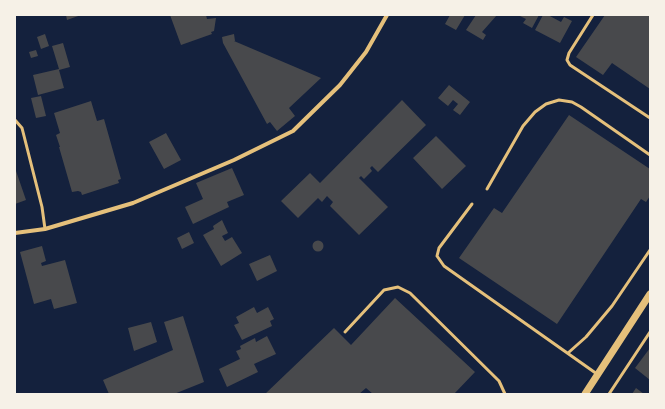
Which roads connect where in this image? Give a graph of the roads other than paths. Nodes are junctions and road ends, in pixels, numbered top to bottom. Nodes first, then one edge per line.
1 (387, 15) edge
2 (593, 15) edge
3 (650, 118) edge
4 (15, 120) edge
5 (650, 155) edge
6 (487, 189) dead end
7 (472, 204) dead end
8 (45, 229) junction
9 (15, 233) edge
10 (650, 250) edge
11 (650, 294) edge
12 (345, 332) dead end
13 (650, 332) edge
14 (568, 353) junction
15 (598, 375) junction
16 (505, 394) edge
17 (585, 394) edge
18 (609, 394) edge

1 - 8 street
2 - 3 lane
4 - 8 lane
5 - 6 lane
7 - 14 lane
8 - 9 street
10 - 14 lane
11 - 15 street
12 - 16 lane
13 - 18 lane
14 - 15 lane
15 - 17 street

